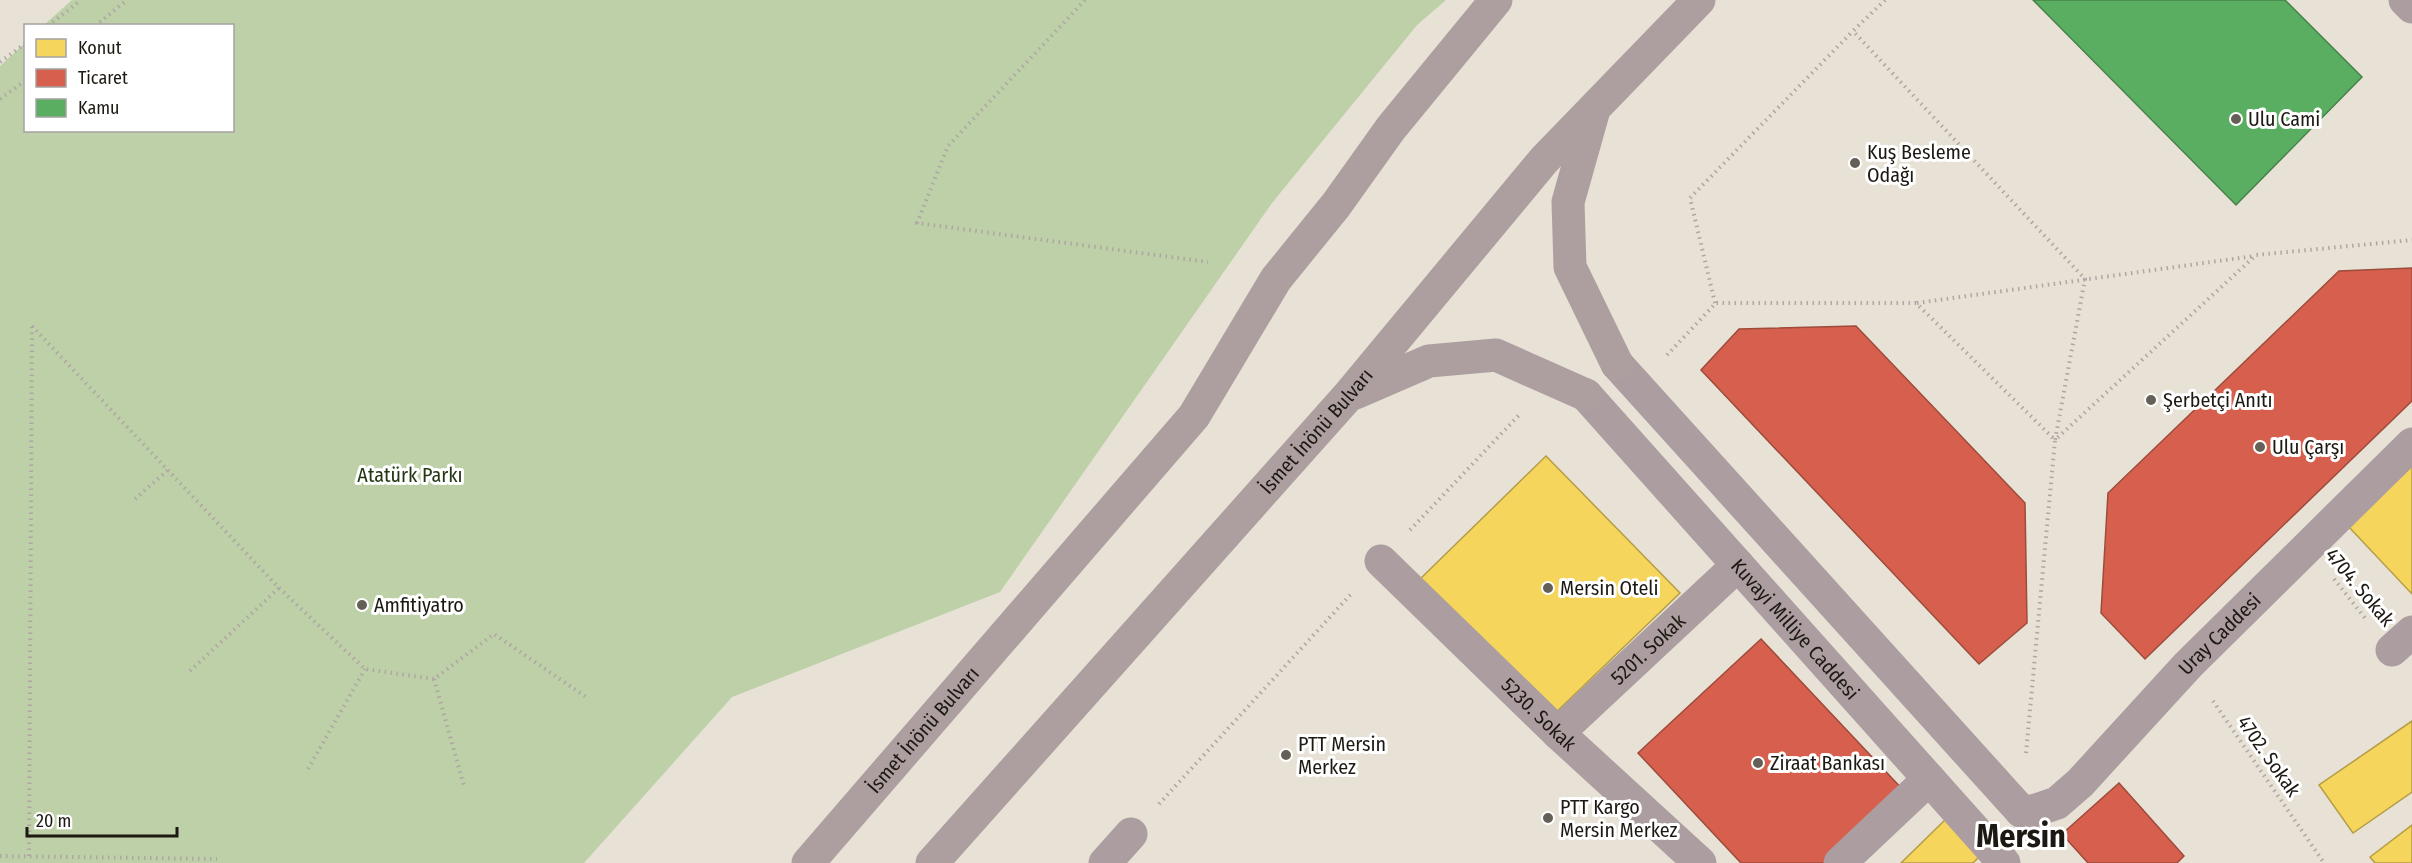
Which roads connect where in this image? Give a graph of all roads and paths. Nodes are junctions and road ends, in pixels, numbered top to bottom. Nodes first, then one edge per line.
1 (81, 0) edge
2 (127, 0) edge
3 (1085, 0) edge
4 (1496, 0) edge
5 (1699, 0) edge
6 (1885, 0) edge
7 (2405, 0) edge
8 (2412, 7) edge
9 (51, 24) edge
10 (97, 24) edge
11 (1853, 31) junction
12 (24, 44) edge
13 (0, 62) edge
14 (24, 81) edge
15 (0, 99) edge
16 (1594, 108) junction
17 (2412, 240) edge
18 (2256, 255) junction
19 (1208, 262) dead end
20 (2085, 279) junction
21 (1716, 303) junction
22 (1916, 303) junction
23 (1627, 375) junction
24 (1586, 395) junction
25 (1348, 396) junction
26 (2055, 440) junction
27 (2412, 444) edge
28 (169, 469) junction
29 (135, 499) dead end
30 (2308, 548) junction
31 (1381, 561) junction
32 (1737, 565) junction
33 (279, 588) junction
34 (2402, 641) edge
35 (2188, 665) junction
36 (365, 669) junction
37 (190, 671) dead end
38 (434, 678) junction
39 (586, 697) dead end
40 (1558, 733) junction
41 (308, 769) dead end
42 (1929, 779) junction
43 (464, 786) dead end
44 (2021, 811) junction
45 (1131, 834) joint
46 (0, 856) edge
47 (29, 856) junction
48 (217, 859) dead end
49 (938, 860) edge
50 (808, 863) edge
51 (1105, 863) edge
52 (1700, 863) edge
53 (1840, 863) edge
54 (2004, 863) edge
55 (2324, 863) edge

1 - 9 path
2 - 10 path
3 - 19 path
4 - 50 main road, İsmet İnönü Bulvarı
5 - 16 main road, İsmet İnönü Bulvarı
6 - 11 path
7 - 8 street
11 - 20 path
11 - 21 path
12 - 13 path
14 - 15 path
16 - 23 main road
16 - 25 main road, İsmet İnönü Bulvarı
17 - 18 path
18 - 20 path
18 - 26 path
20 - 22 path
20 - 26 path
21 - 22 path
21 - 23 path
22 - 26 path
23 - 44 street
24 - 25 main road
24 - 31 path
24 - 32 street, Kuvayi Milliye Caddesi
25 - 49 main road, İsmet İnönü Bulvarı
26 - 44 path
27 - 30 street, Uray Caddesi
28 - 29 path
28 - 33 path
28 - 47 path
30 - 34 path, 4704. Sokak
30 - 35 street, Uray Caddesi
31 - 40 street, 5230. Sokak
31 - 45 path
32 - 40 street, 5201. Sokak
32 - 42 street, Kuvayi Milliye Caddesi
33 - 36 path
33 - 37 path
35 - 44 street, Uray Caddesi
35 - 55 path, 4702. Sokak
36 - 38 path
36 - 41 path
38 - 39 path
38 - 43 path
40 - 52 street, 5230. Sokak
42 - 53 street
42 - 54 street, Kuvayi Milliye Caddesi
44 - 54 street
45 - 51 street
46 - 47 path
47 - 48 path

